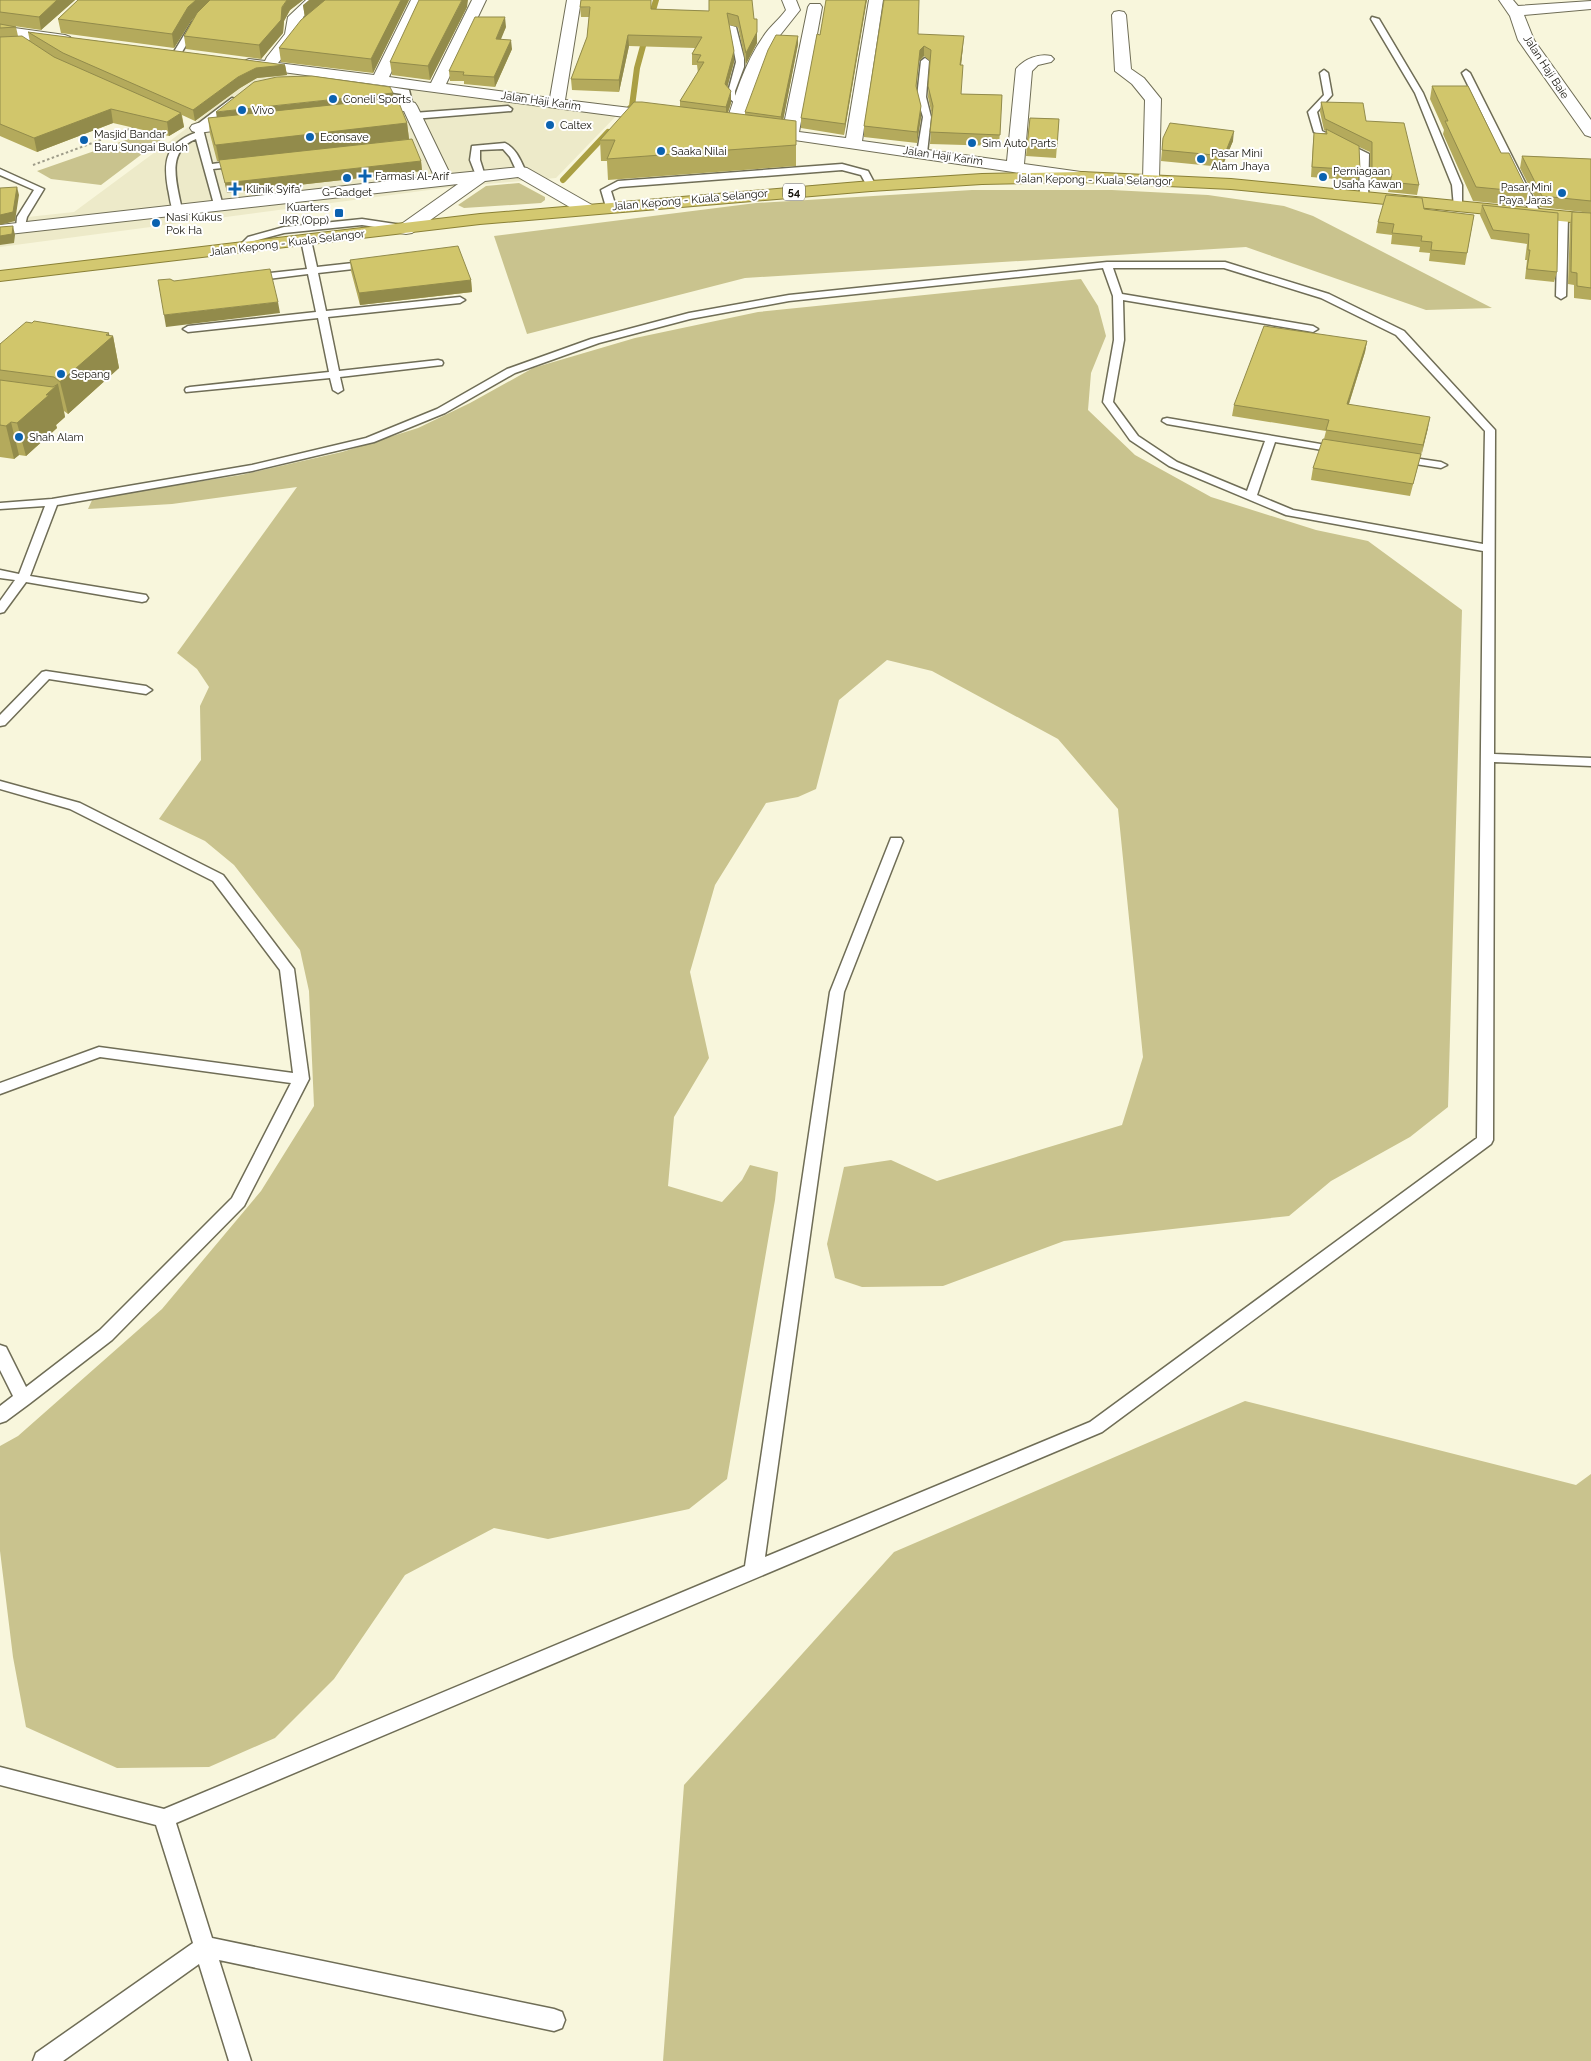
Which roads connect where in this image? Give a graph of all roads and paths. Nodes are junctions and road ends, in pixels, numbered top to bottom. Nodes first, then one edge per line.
1 (218, 0) edge
2 (314, 0) edge
3 (418, 0) edge
4 (479, 0) edge
5 (574, 0) edge
6 (789, 0) edge
7 (876, 0) edge
8 (1510, 5) edge
9 (1591, 5) edge
10 (815, 7) dead end
11 (1119, 15) dead end
12 (1375, 20) dead end
13 (58, 25) dead end
14 (732, 27) edge
15 (0, 31) edge
16 (45, 37) junction
17 (82, 42) edge
18 (157, 52) edge
19 (176, 55) junction
20 (194, 57) edge
21 (1046, 59) dead end
22 (925, 61) edge
23 (230, 62) edge
24 (266, 66) junction
25 (1324, 73) dead end
26 (1466, 73) dead end
27 (292, 80) edge
28 (380, 80) junction
29 (438, 87) junction
30 (238, 96) edge
31 (557, 102) junction
32 (740, 104) junction
33 (508, 109) dead end
34 (411, 111) junction
35 (352, 112) edge
36 (679, 120) edge
37 (265, 121) edge
38 (141, 125) edge
39 (715, 125) edge
40 (734, 127) junction
41 (196, 129) junction
42 (1591, 132) edge
43 (790, 135) junction
44 (852, 144) junction
45 (922, 153) junction
46 (248, 162) edge
47 (209, 166) junction
48 (1015, 166) junction
49 (521, 172) junction
50 (3, 173) edge
51 (480, 176) junction
52 (1082, 177) junction
53 (1152, 179) junction
54 (444, 180) junction
55 (1365, 198) junction
56 (218, 206) junction
57 (1459, 207) junction
58 (586, 209) junction
59 (177, 210) junction
60 (1536, 214) junction
61 (1563, 217) junction
62 (1591, 219) edge
63 (21, 228) junction
64 (406, 229) junction
65 (0, 230) edge
66 (306, 240) junction
67 (242, 248) junction
68 (380, 262) edge
69 (1107, 265) junction
70 (0, 268) edge
71 (51, 270) junction
72 (312, 270) junction
73 (0, 276) edge
74 (244, 278) edge
75 (1118, 296) junction
76 (1560, 296) dead end
77 (460, 300) dead end
78 (322, 314) junction
79 (188, 328) edge
80 (1312, 329) dead end
81 (438, 363) dead end
82 (335, 374) junction
83 (190, 390) dead end
84 (338, 390) dead end
85 (1167, 421) dead end
86 (1271, 439) junction
87 (1356, 452) edge
88 (1384, 457) edge
89 (1441, 465) dead end
90 (1251, 497) junction
91 (52, 502) junction
92 (0, 506) edge
93 (1489, 548) junction
94 (0, 574) edge
95 (23, 578) junction
96 (142, 598) dead end
97 (0, 609) edge
98 (146, 690) dead end
99 (0, 722) edge
100 (1489, 758) junction
101 (1591, 762) edge
102 (0, 785) edge
103 (896, 840) dead end
104 (301, 1079) junction
105 (0, 1089) edge
106 (0, 1352) edge
107 (23, 1399) junction
108 (0, 1416) edge
109 (754, 1570) junction
110 (0, 1776) edge
111 (164, 1818) junction
112 (204, 1947) junction
113 (554, 2020) dead end
114 (44, 2061) edge
115 (240, 2061) edge

1 - 19 lane
2 - 24 street
3 - 28 street
4 - 29 street
5 - 31 street
6 - 32 street
7 - 44 street
8 - 9 street
8 - 42 street, Jalan Haji Baie
10 - 43 street
11 - 53 street
12 - 57 lane
13 - 16 street
14 - 32 lane
15 - 16 street
16 - 17 street
18 - 19 street
19 - 20 street
21 - 48 street
22 - 45 lane
23 - 24 street, Jalan Haji Karim
24 - 28 street, Jalan Haji Karim
25 - 55 lane
26 - 60 lane
27 - 34 lane
28 - 29 street, Jalan Haji Karim
29 - 31 street, Jalan Haji Karim
30 - 41 lane
31 - 36 street, Jalan Haji Karim
32 - 40 street
33 - 34 lane
34 - 35 street
34 - 54 street
37 - 41 street
38 - 50 path
39 - 40 street, Jalan Haji Karim
40 - 43 street, Jalan Haji Karim
41 - 47 lane
41 - 59 lane
43 - 44 street, Jalan Haji Karim
44 - 45 street, Jalan Haji Karim
45 - 48 street, Jalan Haji Karim
46 - 47 lane
47 - 56 lane
48 - 52 street, Jalan Haji Karim
49 - 51 street
49 - 51 lane
49 - 58 street
50 - 63 lane
51 - 54 street
51 - 64 street
52 - 53 highway, Jalan Kepong - Kuala Selangor / 54
52 - 58 highway, Jalan Kepong - Kuala Selangor / 54
53 - 55 highway, Jalan Kepong - Kuala Selangor / 54
54 - 56 street
55 - 57 highway, Jalan Kepong - Kuala Selangor / 54
56 - 59 street
57 - 60 highway, Jalan Kepong - Kuala Selangor / 54
58 - 64 highway, Jalan Kepong - Kuala Selangor / 54
59 - 63 street
60 - 61 highway, Jalan Kepong - Kuala Selangor / 54
61 - 62 highway, Jalan Kepong - Kuala Selangor / 54
61 - 76 lane
63 - 65 street
64 - 66 highway, Jalan Kepong - Kuala Selangor / 54
64 - 67 lane
66 - 67 highway, Jalan Kepong - Kuala Selangor / 54
66 - 72 lane
67 - 71 highway, Jalan Kepong - Kuala Selangor / 54
68 - 72 lane
69 - 75 lane
69 - 91 lane
69 - 93 lane
70 - 71 highway
71 - 73 highway, Jalan Kepong - Kuala Selangor / 54
72 - 74 lane
72 - 78 lane
75 - 80 lane
75 - 90 lane
77 - 78 lane
78 - 79 lane
78 - 82 lane
81 - 82 lane
82 - 83 lane
82 - 84 lane
85 - 86 lane
86 - 87 lane
86 - 90 lane
88 - 89 lane
90 - 93 lane
91 - 92 lane
91 - 95 lane
93 - 100 lane
94 - 95 lane
95 - 96 lane
95 - 97 lane
98 - 99 lane
100 - 101 lane
100 - 109 lane
102 - 104 lane
103 - 109 lane
104 - 105 lane
104 - 107 lane
106 - 107 lane
107 - 108 lane
109 - 111 lane
110 - 111 lane
111 - 112 lane
112 - 113 lane
112 - 114 lane
112 - 115 lane

